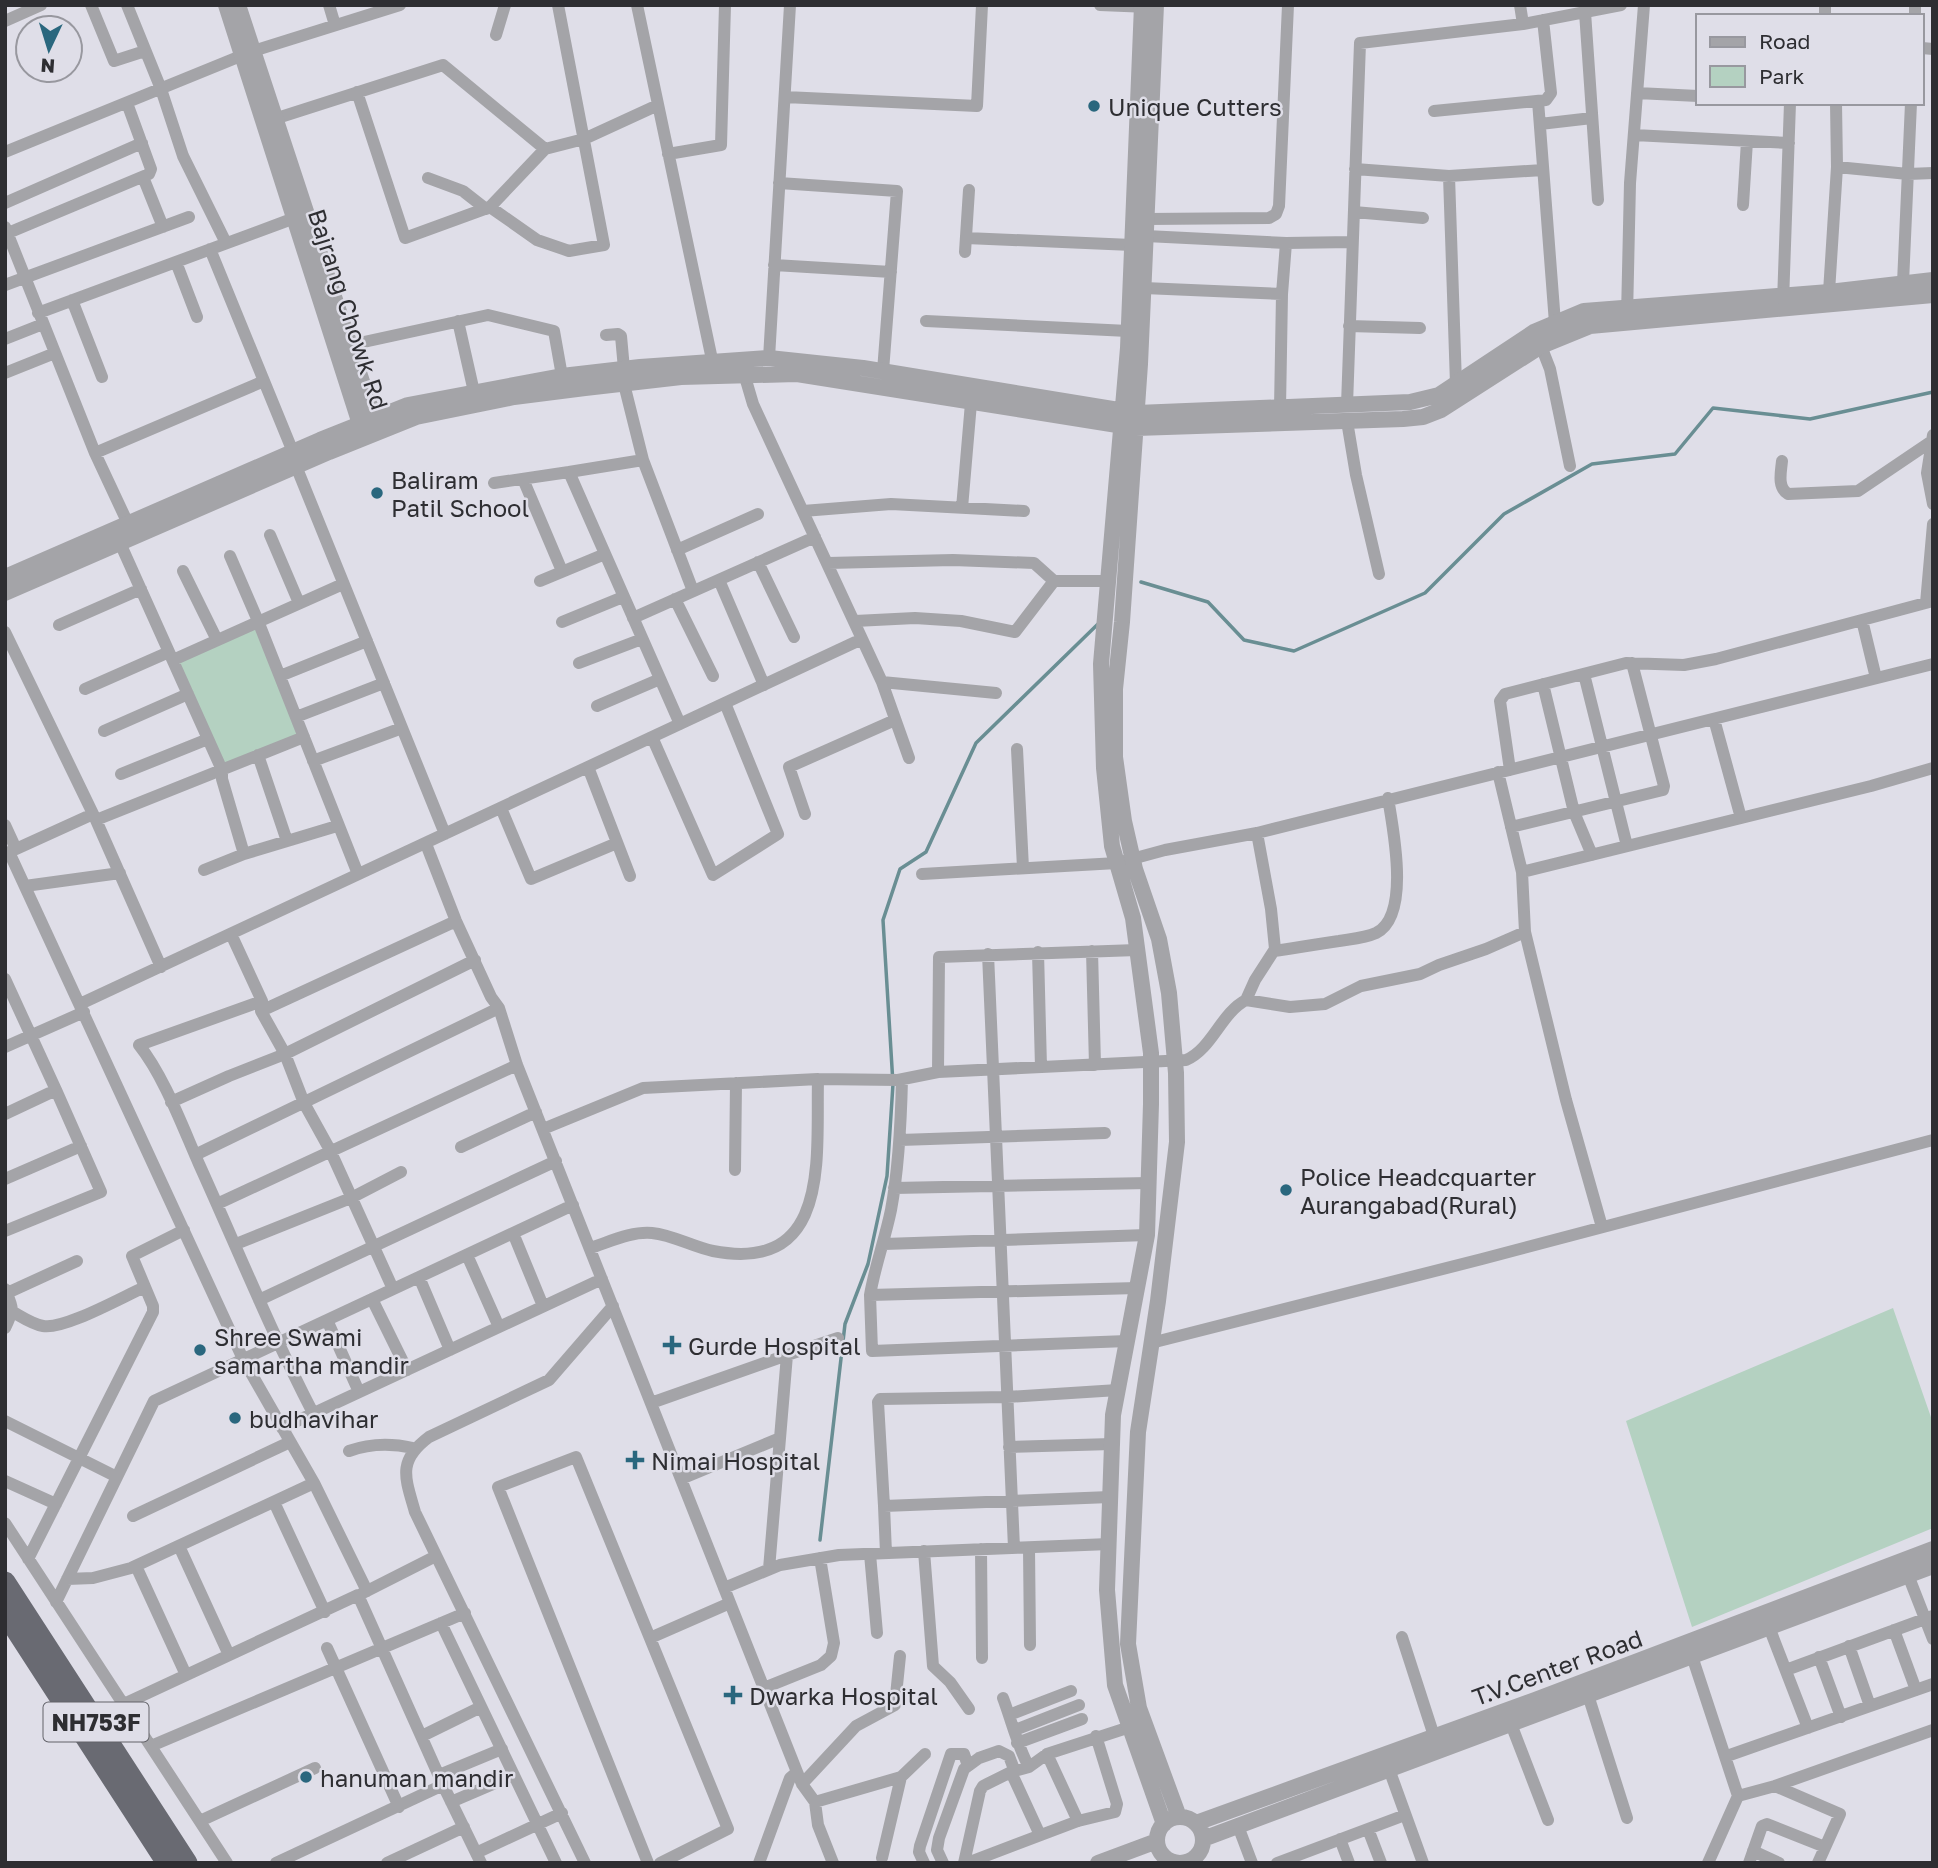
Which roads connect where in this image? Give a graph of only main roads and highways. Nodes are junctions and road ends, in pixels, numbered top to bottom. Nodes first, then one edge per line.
1 (5, 1582) edge
2 (5, 1612) edge
3 (167, 1863) edge
4 (187, 1863) edge

1 - 4 highway, NH753F
2 - 3 highway, NH753F

